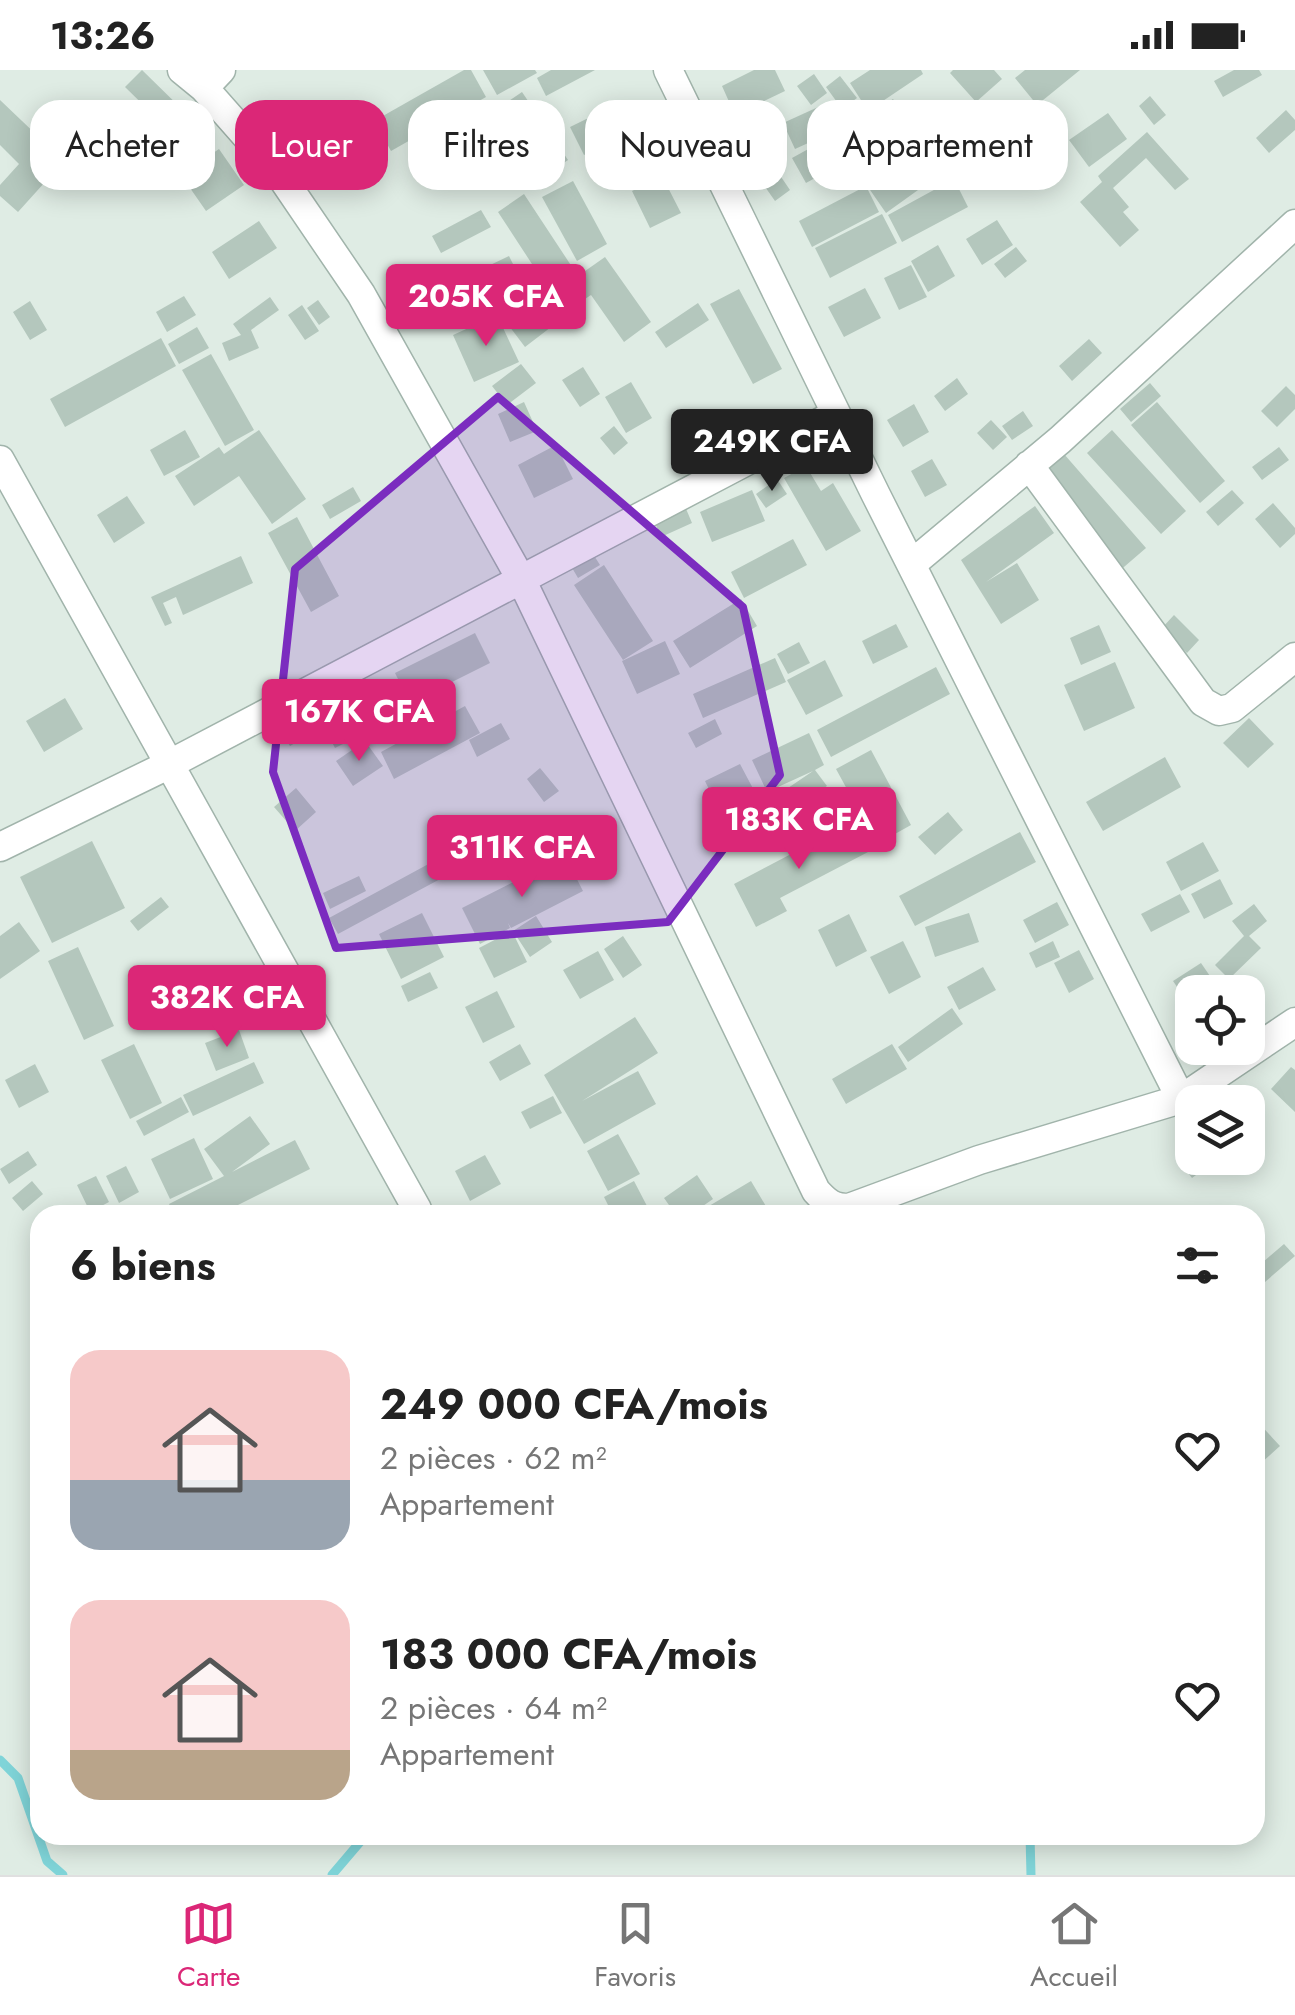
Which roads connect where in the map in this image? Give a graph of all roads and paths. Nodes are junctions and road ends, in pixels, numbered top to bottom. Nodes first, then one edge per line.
1 (182, 70) edge
2 (668, 70) edge
3 (212, 79) edge
4 (1295, 224) edge
5 (836, 414) junction
6 (0, 460) edge
7 (1029, 465) junction
8 (912, 563) junction
9 (522, 581) junction
10 (1295, 657) edge
11 (168, 765) junction
12 (0, 847) edge
13 (1295, 1022) edge
14 (1202, 1085) edge
15 (1175, 1087) edge
16 (1175, 1101) edge
17 (414, 1205) edge
18 (831, 1205) edge
19 (858, 1205) edge

1 - 3 street
2 - 5 street
3 - 9 street
4 - 7 street
5 - 8 street
5 - 9 street
6 - 11 street
7 - 8 street
7 - 10 street
8 - 15 street
9 - 11 street
9 - 18 street
11 - 12 street
11 - 17 street
13 - 14 street
16 - 19 street

